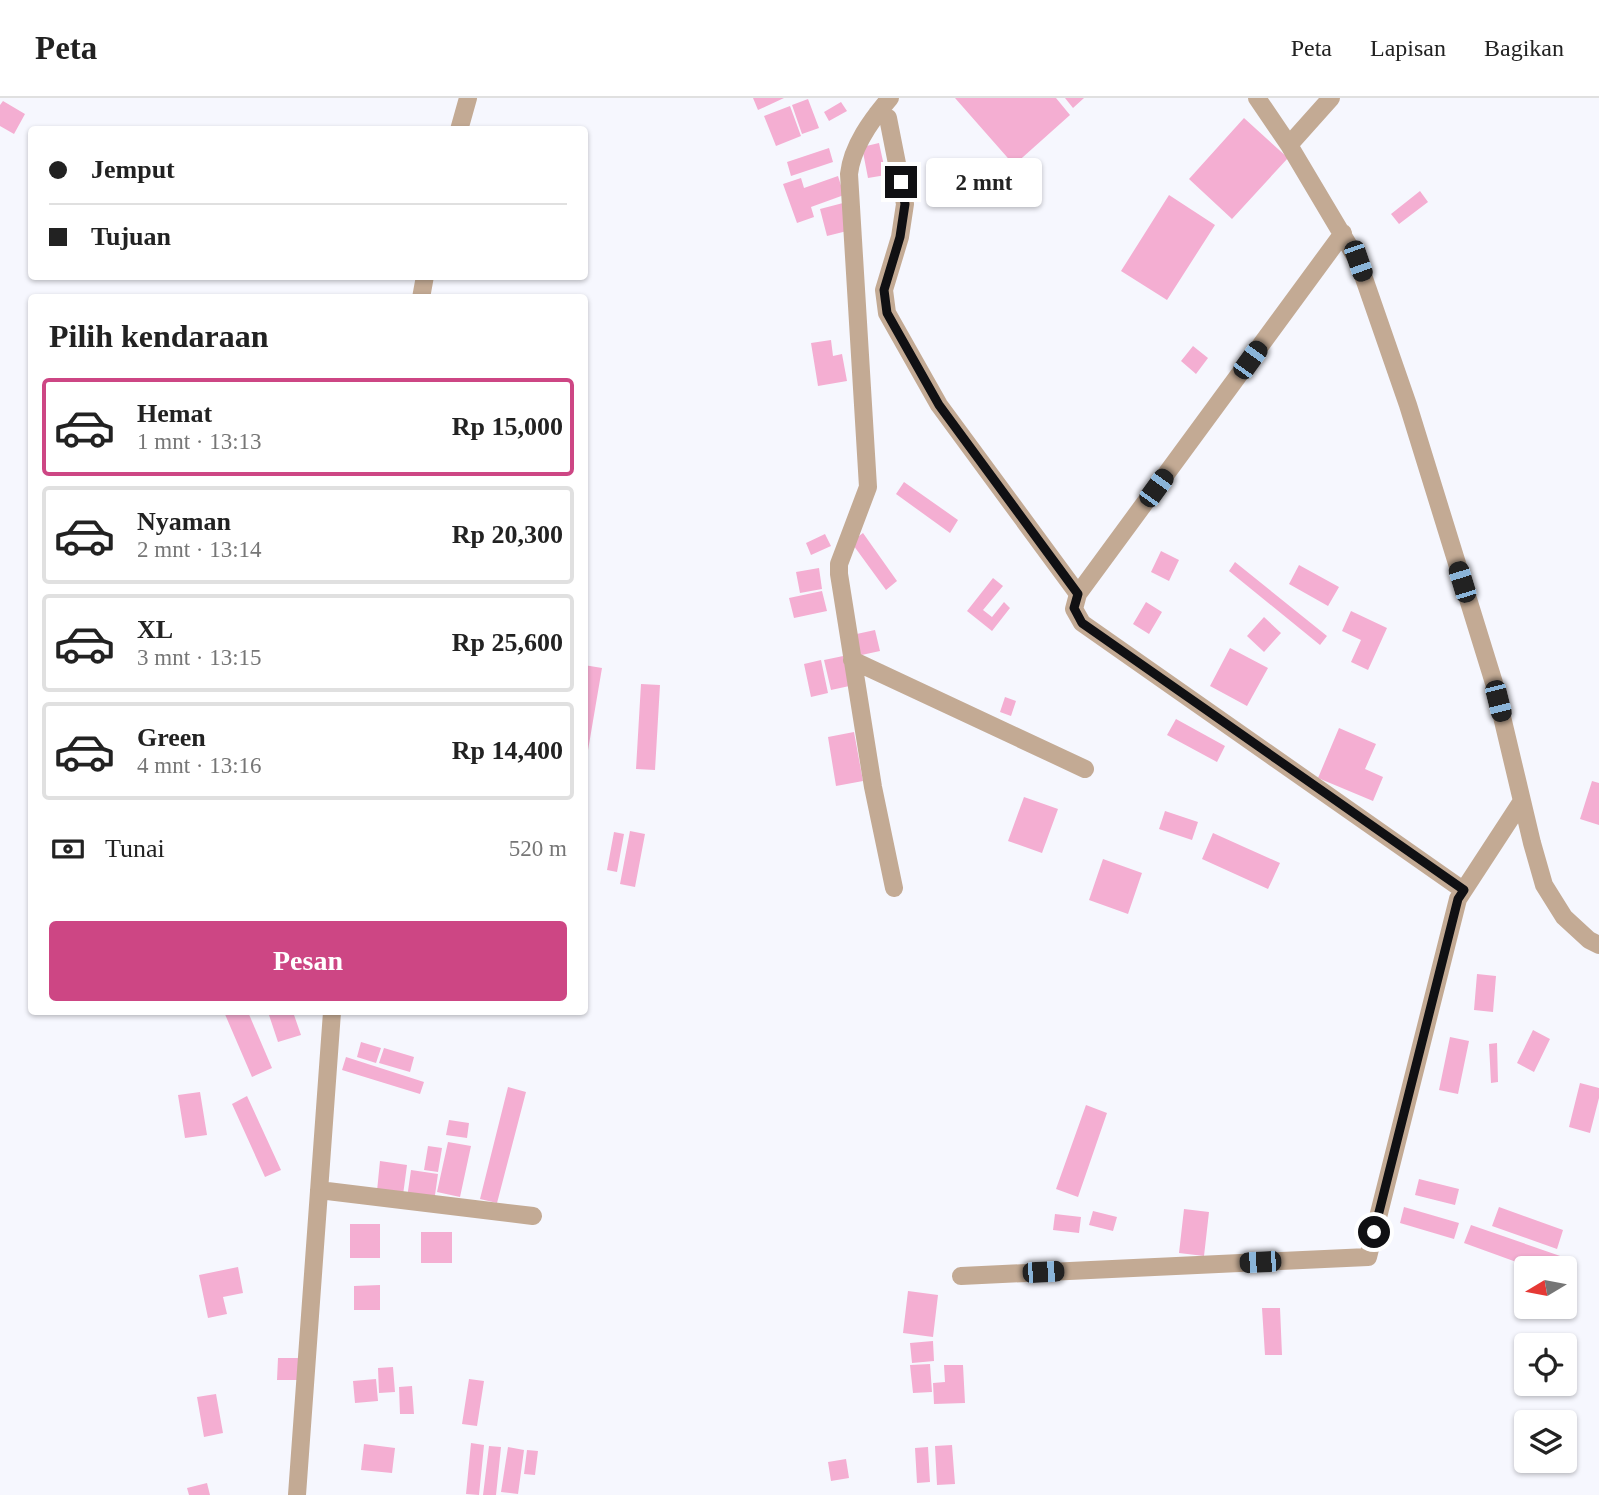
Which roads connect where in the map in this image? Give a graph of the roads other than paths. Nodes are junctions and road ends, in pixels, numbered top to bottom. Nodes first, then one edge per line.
1 (468, 98) edge
2 (890, 98) edge
3 (1257, 98) edge
4 (1331, 98) edge
5 (877, 114) junction
6 (460, 126) edge
7 (1289, 145) junction
8 (1343, 233) junction
9 (1078, 594) junction
10 (852, 660) junction
11 (1086, 769) dead end
12 (1522, 801) junction
13 (894, 888) dead end
14 (1464, 890) junction
15 (1599, 946) edge
16 (332, 1015) edge
17 (319, 1191) junction
18 (533, 1216) dead end
19 (961, 1276) dead end
20 (297, 1495) edge

1 - 6 street
2 - 5 street
3 - 7 street
4 - 7 street
5 - 9 street
5 - 10 street
7 - 8 street
8 - 9 street
8 - 12 street
9 - 14 street
10 - 11 street
10 - 13 street
12 - 14 street
12 - 15 street
14 - 19 street
16 - 17 street
17 - 18 street
17 - 20 street

